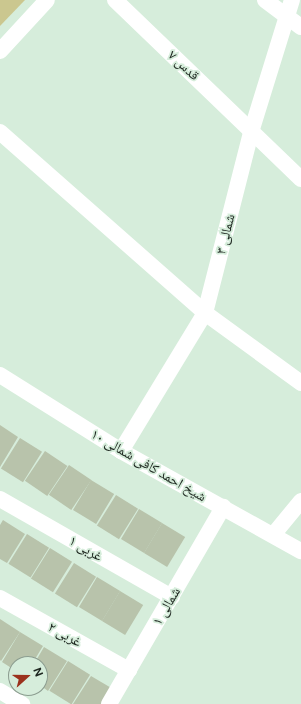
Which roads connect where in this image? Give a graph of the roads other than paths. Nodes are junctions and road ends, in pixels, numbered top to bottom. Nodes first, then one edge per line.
1 (47, 0) edge
2 (115, 0) edge
3 (265, 0) edge
4 (292, 0) edge
5 (286, 16) junction
6 (301, 27) edge
7 (0, 50) edge
8 (252, 130) junction
9 (0, 132) edge
10 (301, 179) edge
11 (205, 313) junction
12 (0, 375) edge
13 (301, 383) edge
14 (121, 451) junction
15 (0, 499) edge
16 (301, 501) edge
17 (223, 507) junction
18 (273, 535) junction
19 (301, 551) edge
20 (172, 597) junction
21 (0, 598) edge
22 (129, 670) junction
23 (0, 691) edge
24 (22, 704) edge
25 (109, 704) edge

1 - 7 street
2 - 8 street, قدس ۷
3 - 5 street
4 - 5 street, شمالی ۳
5 - 6 street
5 - 8 street, شمالی ۳
8 - 10 street, قدس ۷
8 - 11 street, شمالی ۳
9 - 11 street
11 - 13 street
11 - 14 street, شمالی ۳
12 - 14 street, شیخ احمد کافی شمالی ۱۰
14 - 17 street, شیخ احمد کافی شمالی ۱۰
15 - 20 street, ۱ غربی
16 - 18 street
17 - 18 street, شیخ احمد کافی شمالی ۱۰
17 - 20 street, ۱ شمالی
18 - 19 street, شیخ احمد کافی شمالی ۱۰
20 - 22 street, ۱ شمالی
21 - 22 street, ۲ غربی
22 - 25 street, ۱ شمالی
23 - 24 street

